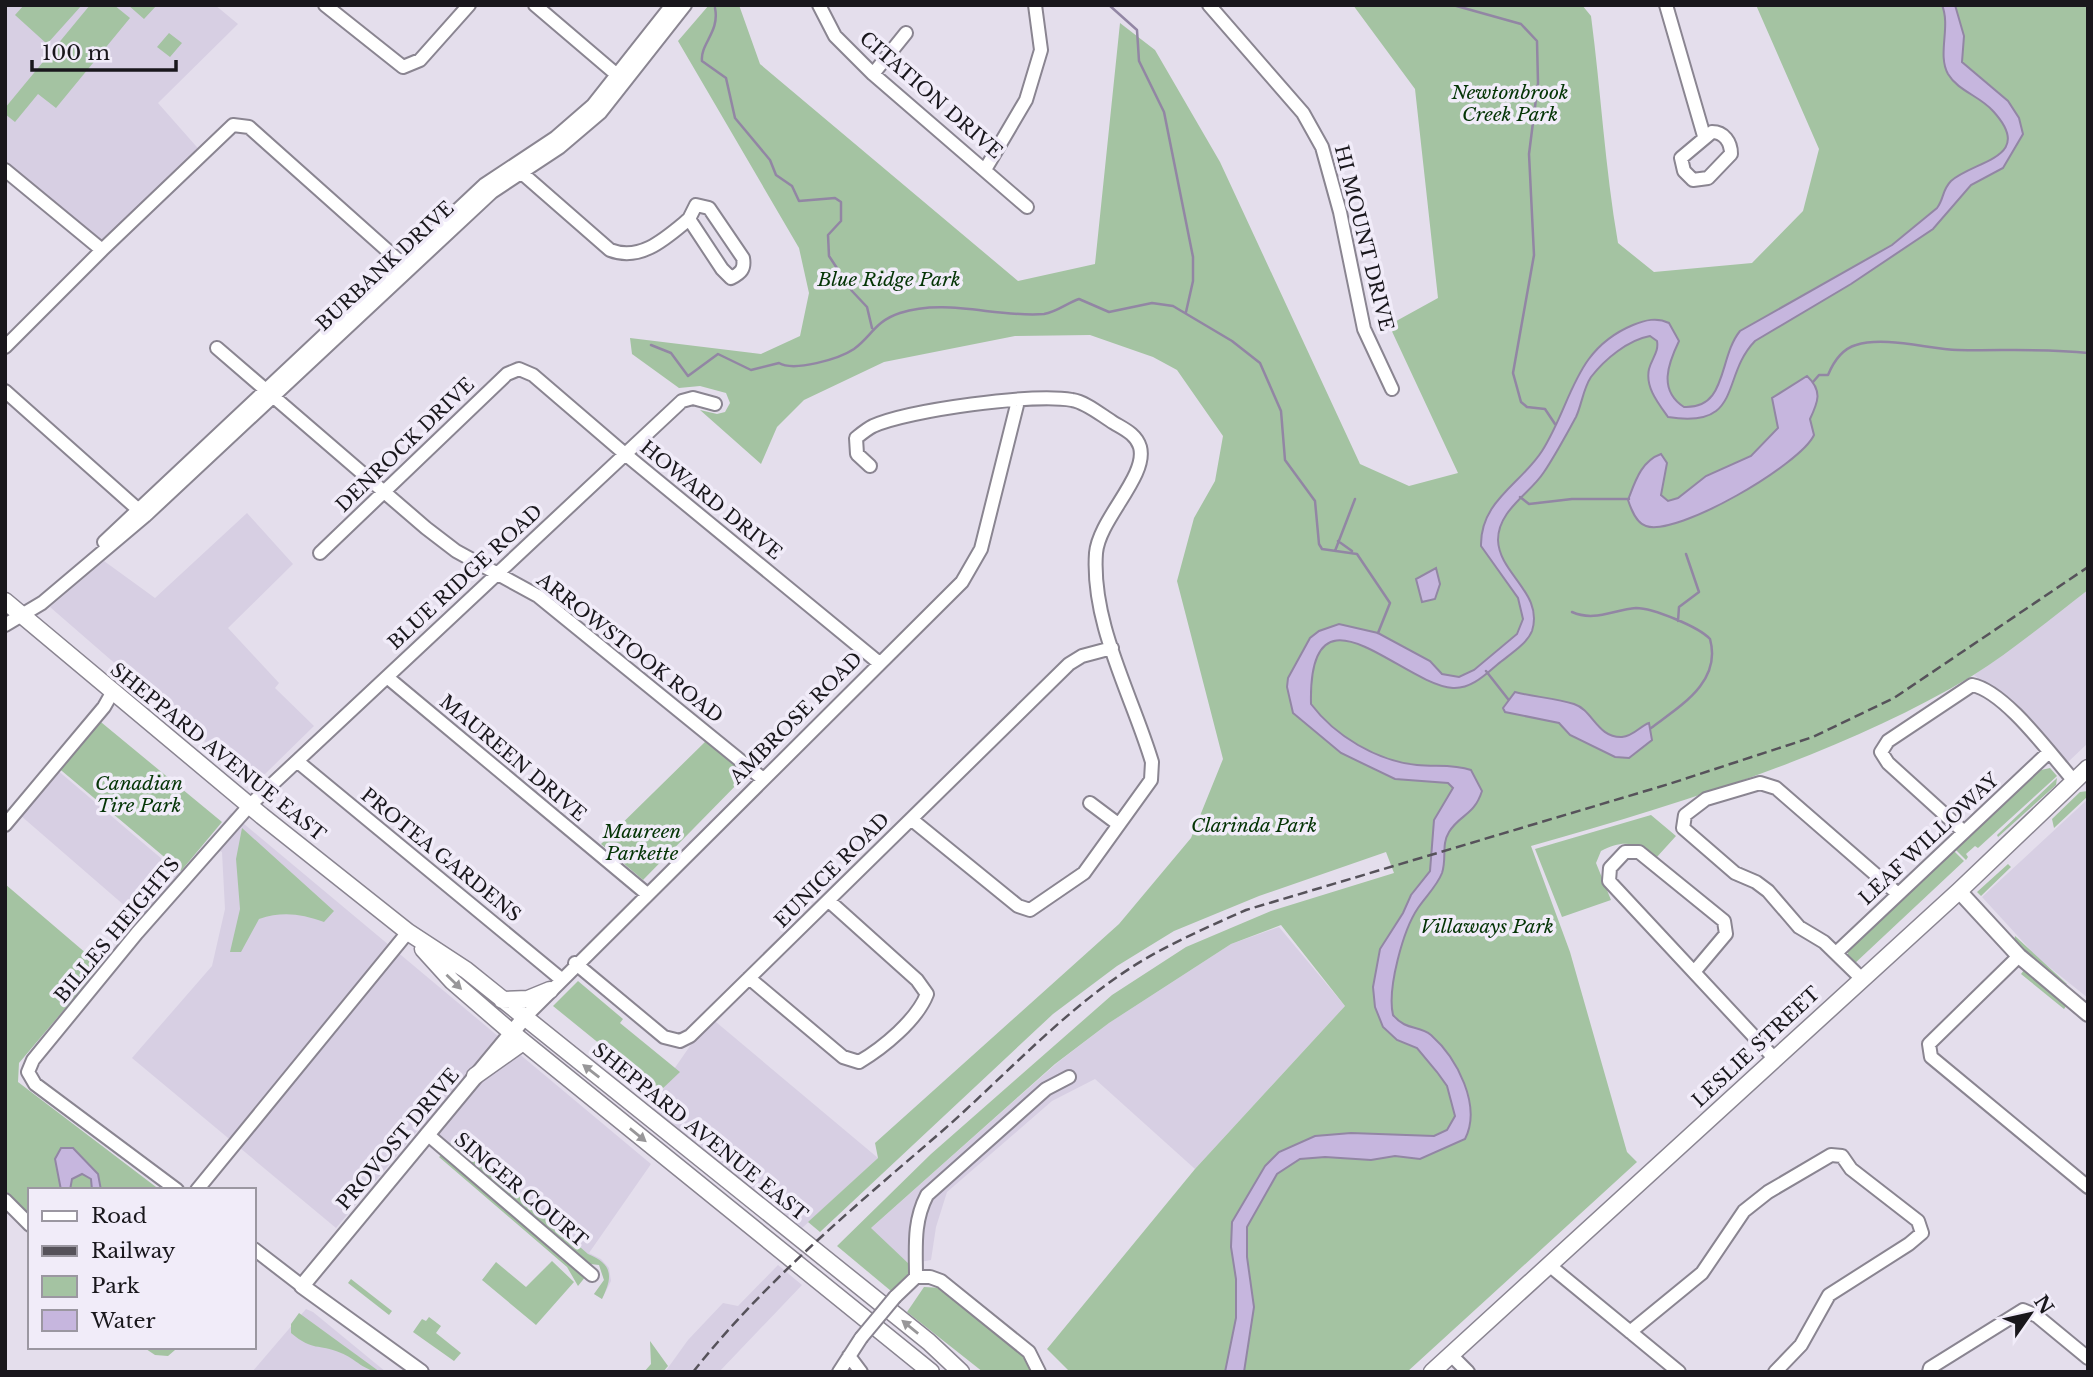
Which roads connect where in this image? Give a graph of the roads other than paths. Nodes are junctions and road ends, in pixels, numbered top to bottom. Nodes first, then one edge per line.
1 (325, 5) edge
2 (469, 5) edge
3 (536, 5) edge
4 (671, 5) edge
5 (685, 5) edge
6 (819, 5) edge
7 (1035, 5) edge
8 (1209, 5) edge
9 (1666, 5) edge
10 (906, 33) dead end
11 (873, 74) junction
12 (622, 78) junction
13 (1704, 136) dead end
14 (517, 168) junction
15 (986, 168) junction
16 (5, 170) edge
17 (1027, 207) dead end
18 (689, 219) junction
19 (727, 237) junction
20 (709, 249) junction
21 (102, 250) junction
22 (405, 266) junction
23 (5, 347) edge
24 (217, 348) dead end
25 (519, 369) joint
26 (1392, 390) dead end
27 (5, 391) edge
28 (270, 393) junction
29 (1018, 401) junction
30 (715, 404) dead end
31 (625, 454) junction
32 (870, 466) dead end
33 (384, 491) junction
34 (141, 512) junction
35 (320, 553) dead end
36 (497, 574) junction
37 (5, 601) edge
38 (23, 615) junction
39 (5, 625) edge
40 (1112, 648) junction
41 (878, 662) junction
42 (387, 677) junction
43 (112, 693) junction
44 (2049, 752) junction
45 (298, 761) junction
46 (2088, 768) edge
47 (763, 779) junction
48 (2074, 781) junction
49 (1090, 803) dead end
50 (250, 806) junction
51 (911, 819) junction
52 (1118, 824) junction
53 (5, 825) edge
54 (1964, 832) junction
55 (1959, 891) junction
56 (647, 894) junction
57 (1898, 894) junction
58 (829, 901) junction
59 (408, 932) junction
60 (1836, 953) junction
61 (2019, 956) junction
62 (575, 963) junction
63 (1694, 972) junction
64 (749, 978) junction
65 (1861, 978) junction
66 (555, 984) junction
67 (502, 999) junction
68 (2088, 1014) edge
69 (524, 1018) junction
70 (517, 1037) junction
71 (1774, 1058) junction
72 (475, 1076) joint
73 (1069, 1077) dead end
74 (427, 1134) junction
75 (2088, 1187) edge
76 (174, 1188) edge
77 (199, 1188) edge
78 (5, 1200) edge
79 (28, 1223) edge
80 (256, 1251) edge
81 (1549, 1265) junction
82 (592, 1275) dead end
83 (916, 1278) junction
84 (302, 1286) junction
85 (1630, 1332) junction
86 (1450, 1354) junction
87 (849, 1356) junction
88 (2088, 1358) edge
89 (421, 1372) edge
90 (839, 1372) edge
91 (861, 1372) edge
92 (931, 1372) edge
93 (961, 1372) edge
94 (1039, 1372) edge
95 (1430, 1372) edge
96 (1468, 1372) edge
97 (1679, 1372) edge
98 (1775, 1372) edge
99 (1929, 1372) edge

1 - 2 street
3 - 12 street
4 - 12 street, BURBANK DRIVE
5 - 12 street, BURBANK DRIVE
6 - 11 street, CITATION DRIVE
7 - 15 street
8 - 26 street, HI MOUNT DRIVE
9 - 13 street
10 - 11 street
11 - 15 street, CITATION DRIVE
12 - 14 street, BURBANK DRIVE
14 - 18 street
14 - 22 street, BURBANK DRIVE
15 - 17 street, CITATION DRIVE
16 - 21 street
18 - 19 street
18 - 20 street
19 - 20 street
19 - 20 street
21 - 22 street
21 - 23 street
22 - 28 street, BURBANK DRIVE
24 - 28 street, ARROWSTOOK ROAD
25 - 31 street, HOWARD DRIVE
25 - 33 street, DENROCK DRIVE
27 - 34 street
28 - 33 street, ARROWSTOOK ROAD
28 - 34 street, BURBANK DRIVE
29 - 32 street
29 - 40 street
29 - 41 street, AMBROSE ROAD
30 - 31 street, BLUE RIDGE ROAD
31 - 36 street, BLUE RIDGE ROAD
31 - 41 street, HOWARD DRIVE
33 - 35 street, DENROCK DRIVE
33 - 36 street, ARROWSTOOK ROAD
34 - 38 street, BURBANK DRIVE
36 - 42 street, BLUE RIDGE ROAD
36 - 47 street, ARROWSTOOK ROAD
37 - 38 main road, SHEPPARD AVENUE EAST
38 - 39 street, BURBANK DRIVE
38 - 43 main road, SHEPPARD AVENUE EAST
40 - 51 street, EUNICE ROAD
40 - 52 street
41 - 47 street, AMBROSE ROAD
42 - 45 street, BLUE RIDGE ROAD
42 - 56 street, MAUREEN DRIVE
43 - 50 main road, SHEPPARD AVENUE EAST
43 - 53 street
44 - 48 street
44 - 54 street, LEAF WILLOWAY
44 - 54 street
45 - 50 street, BLUE RIDGE ROAD
45 - 66 street, PROTEA GARDENS
46 - 48 main road, LESLIE STREET
47 - 56 street, AMBROSE ROAD
48 - 55 main road, LESLIE STREET
49 - 52 street
50 - 59 main road, SHEPPARD AVENUE EAST
50 - 76 street, BILLES HEIGHTS
51 - 52 street
51 - 58 street, EUNICE ROAD
54 - 57 street, LEAF WILLOWAY
55 - 61 street
55 - 65 main road, LESLIE STREET
56 - 62 street, AMBROSE ROAD
57 - 60 street, LEAF WILLOWAY
57 - 60 street
58 - 64 street, EUNICE ROAD
58 - 64 street
59 - 67 main road, SHEPPARD AVENUE EAST
59 -> 70 main road, SHEPPARD AVENUE EAST
59 - 77 street
60 - 65 street
61 - 68 street
61 - 75 street
62 - 64 street, EUNICE ROAD
62 - 66 street, AMBROSE ROAD
63 - 63 street
63 - 71 street
65 - 71 main road, LESLIE STREET
66 - 67 main road
66 - 69 street, AMBROSE ROAD
67 - 69 main road, SHEPPARD AVENUE EAST
69 - 70 street
93 -> 69 main road, SHEPPARD AVENUE EAST
70 - 72 main road
70 -> 92 main road, SHEPPARD AVENUE EAST
71 - 81 main road, LESLIE STREET
72 - 74 street, PROVOST DRIVE
73 - 83 street
74 - 82 street, SINGER COURT
74 - 84 street, PROVOST DRIVE
78 - 79 street
80 - 84 street
81 - 85 street
81 - 86 main road, LESLIE STREET
83 - 87 street, bridge
83 - 94 street
84 - 89 street
85 - 97 street
85 - 98 street
86 - 95 main road, LESLIE STREET
86 - 96 street
87 - 90 street
87 - 91 street
88 - 99 street

